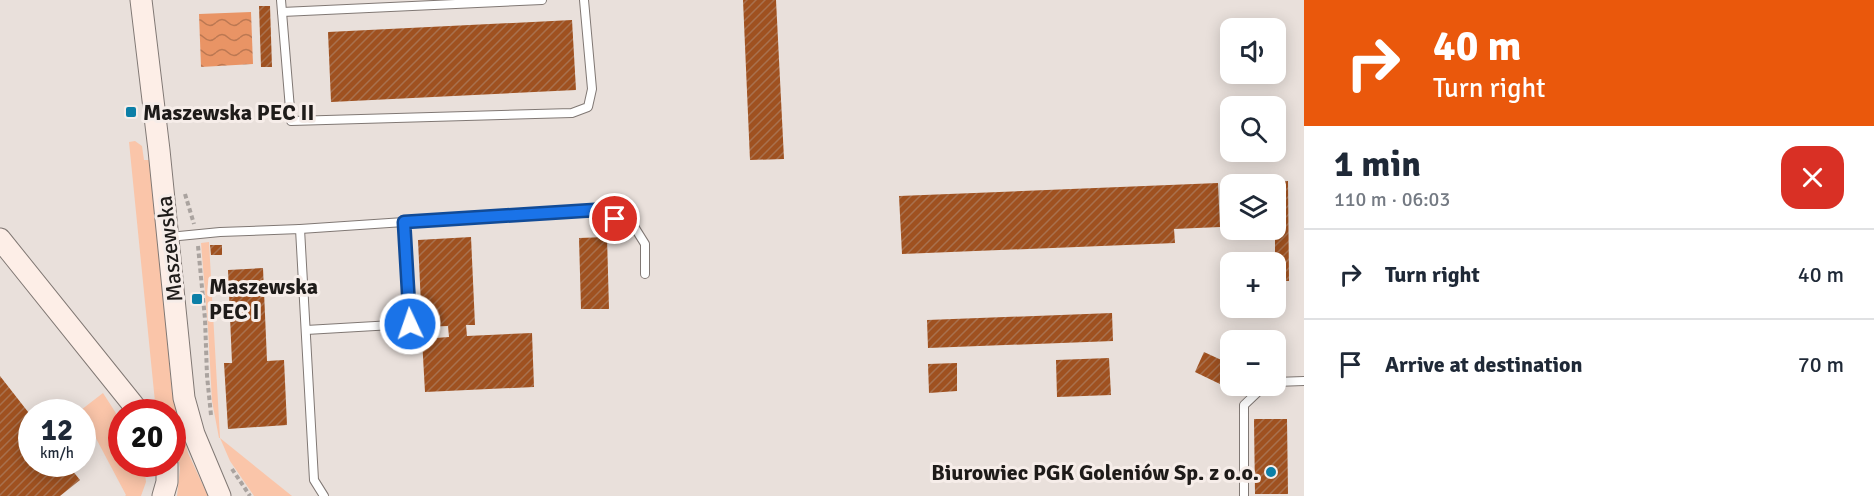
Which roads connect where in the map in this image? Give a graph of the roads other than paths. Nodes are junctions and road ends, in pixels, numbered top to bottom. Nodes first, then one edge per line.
1 (141, 0) edge
2 (281, 0) edge
3 (542, 0) edge
4 (584, 0) edge
5 (282, 12) junction
6 (404, 222) junction
7 (300, 229) junction
8 (168, 237) junction
9 (0, 239) edge
10 (645, 274) dead end
11 (306, 330) junction
12 (1304, 381) edge
13 (1286, 382) edge
14 (1253, 396) edge
15 (129, 399) edge
16 (166, 477) edge
17 (220, 495) edge
18 (163, 496) edge
19 (324, 496) edge
20 (1244, 496) edge

1 - 8 street, Maszewska
2 - 5 lane
3 - 5 lane
4 - 5 lane
6 - 7 lane
6 - 10 lane
6 - 11 lane
7 - 8 lane
7 - 11 lane
8 - 17 street, Maszewska
9 - 15 street
11 - 19 lane
12 - 13 lane
14 - 20 lane
16 - 18 street

